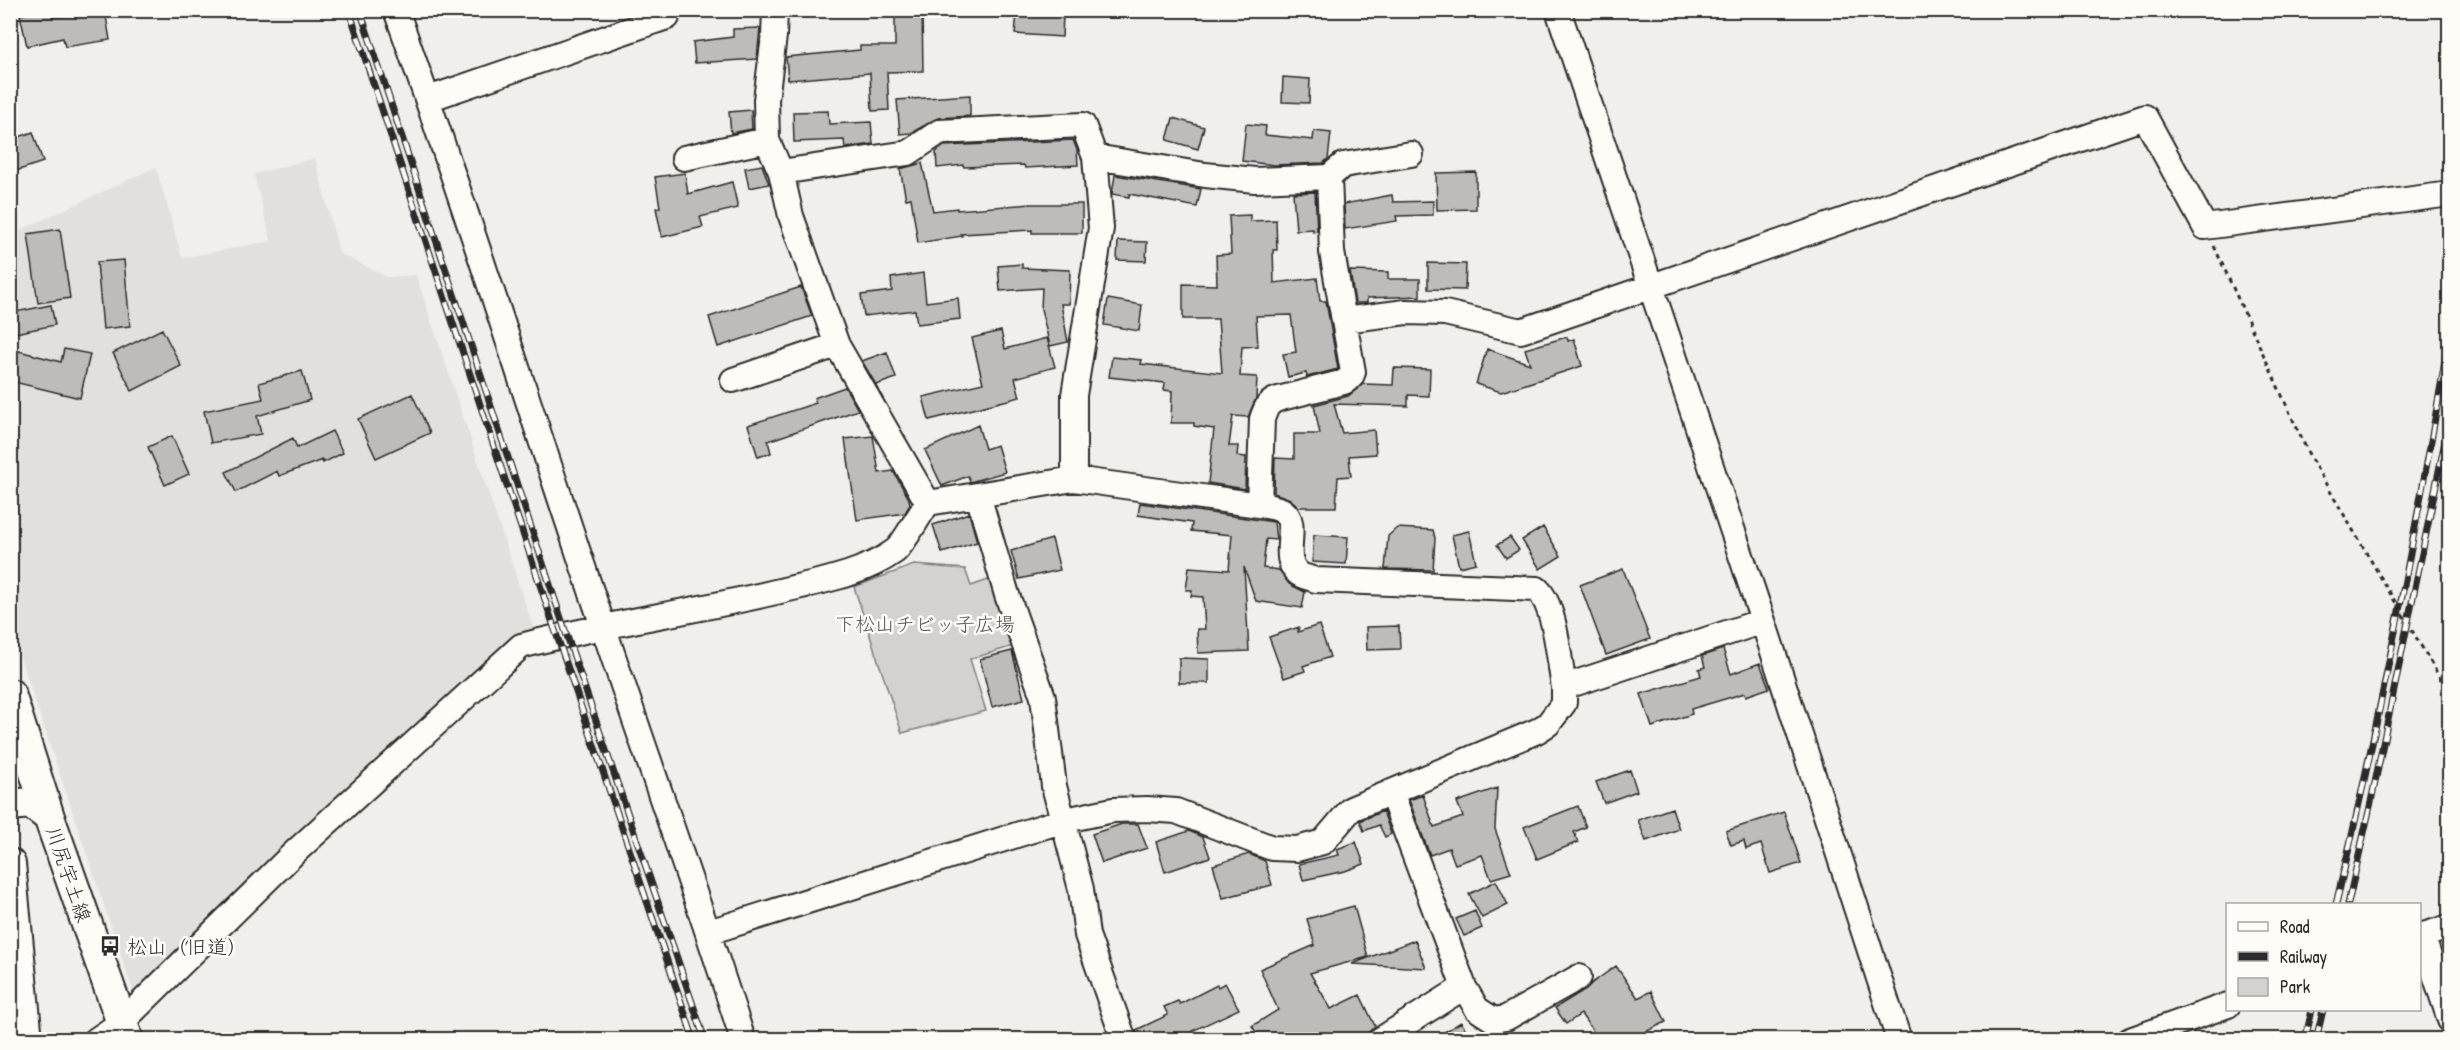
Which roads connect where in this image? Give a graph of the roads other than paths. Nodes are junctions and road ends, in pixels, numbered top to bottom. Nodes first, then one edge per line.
1 (396, 10) edge
2 (668, 10) edge
3 (775, 10) edge
4 (1558, 10) edge
5 (428, 99) junction
6 (767, 140) junction
7 (1411, 154) dead end
8 (1095, 157) junction
9 (684, 158) dead end
10 (781, 172) junction
11 (1329, 177) junction
12 (2450, 194) edge
13 (1651, 287) junction
14 (1344, 320) junction
15 (837, 345) junction
16 (734, 380) dead end
17 (1074, 479) junction
18 (978, 495) junction
19 (928, 502) junction
20 (1259, 505) junction
21 (1764, 621) junction
22 (603, 627) junction
23 (1564, 687) junction
24 (10, 694) edge
25 (1391, 792) junction
26 (10, 806) edge
27 (49, 817) junction
28 (1061, 821) junction
29 (10, 864) edge
30 (2450, 927) edge
31 (709, 932) junction
32 (2421, 936) edge
33 (1579, 977) dead end
34 (1464, 987) junction
35 (2226, 1006) edge
36 (2450, 1020) edge
37 (115, 1034) edge
38 (27, 1040) edge
39 (743, 1040) edge
40 (1124, 1040) edge
41 (1380, 1040) edge
42 (1899, 1040) edge
43 (2130, 1040) edge

1 - 5 street
2 - 5 street
3 - 6 street
4 - 13 street
5 - 22 street
6 - 9 street
6 - 10 street
7 - 11 street
8 - 10 street
8 - 11 street
8 - 17 street
10 - 15 street
11 - 14 street
12 - 13 street
13 - 14 street
13 - 21 street
14 - 20 street
15 - 16 street
15 - 19 street
17 - 18 street
17 - 20 street
18 - 19 street
18 - 28 street
19 - 22 street
20 - 23 street
21 - 23 street
21 - 42 street
22 - 31 street
22 - 37 street
23 - 25 street
24 - 27 main road
25 - 28 street
25 - 34 street
26 - 27 main road, 川尻宇土線
27 - 37 main road, 川尻宇土線
28 - 31 street
28 - 40 street
29 - 38 main road
30 - 32 street
31 - 39 street
32 - 36 street
33 - 34 street
34 - 41 street
35 - 43 street

